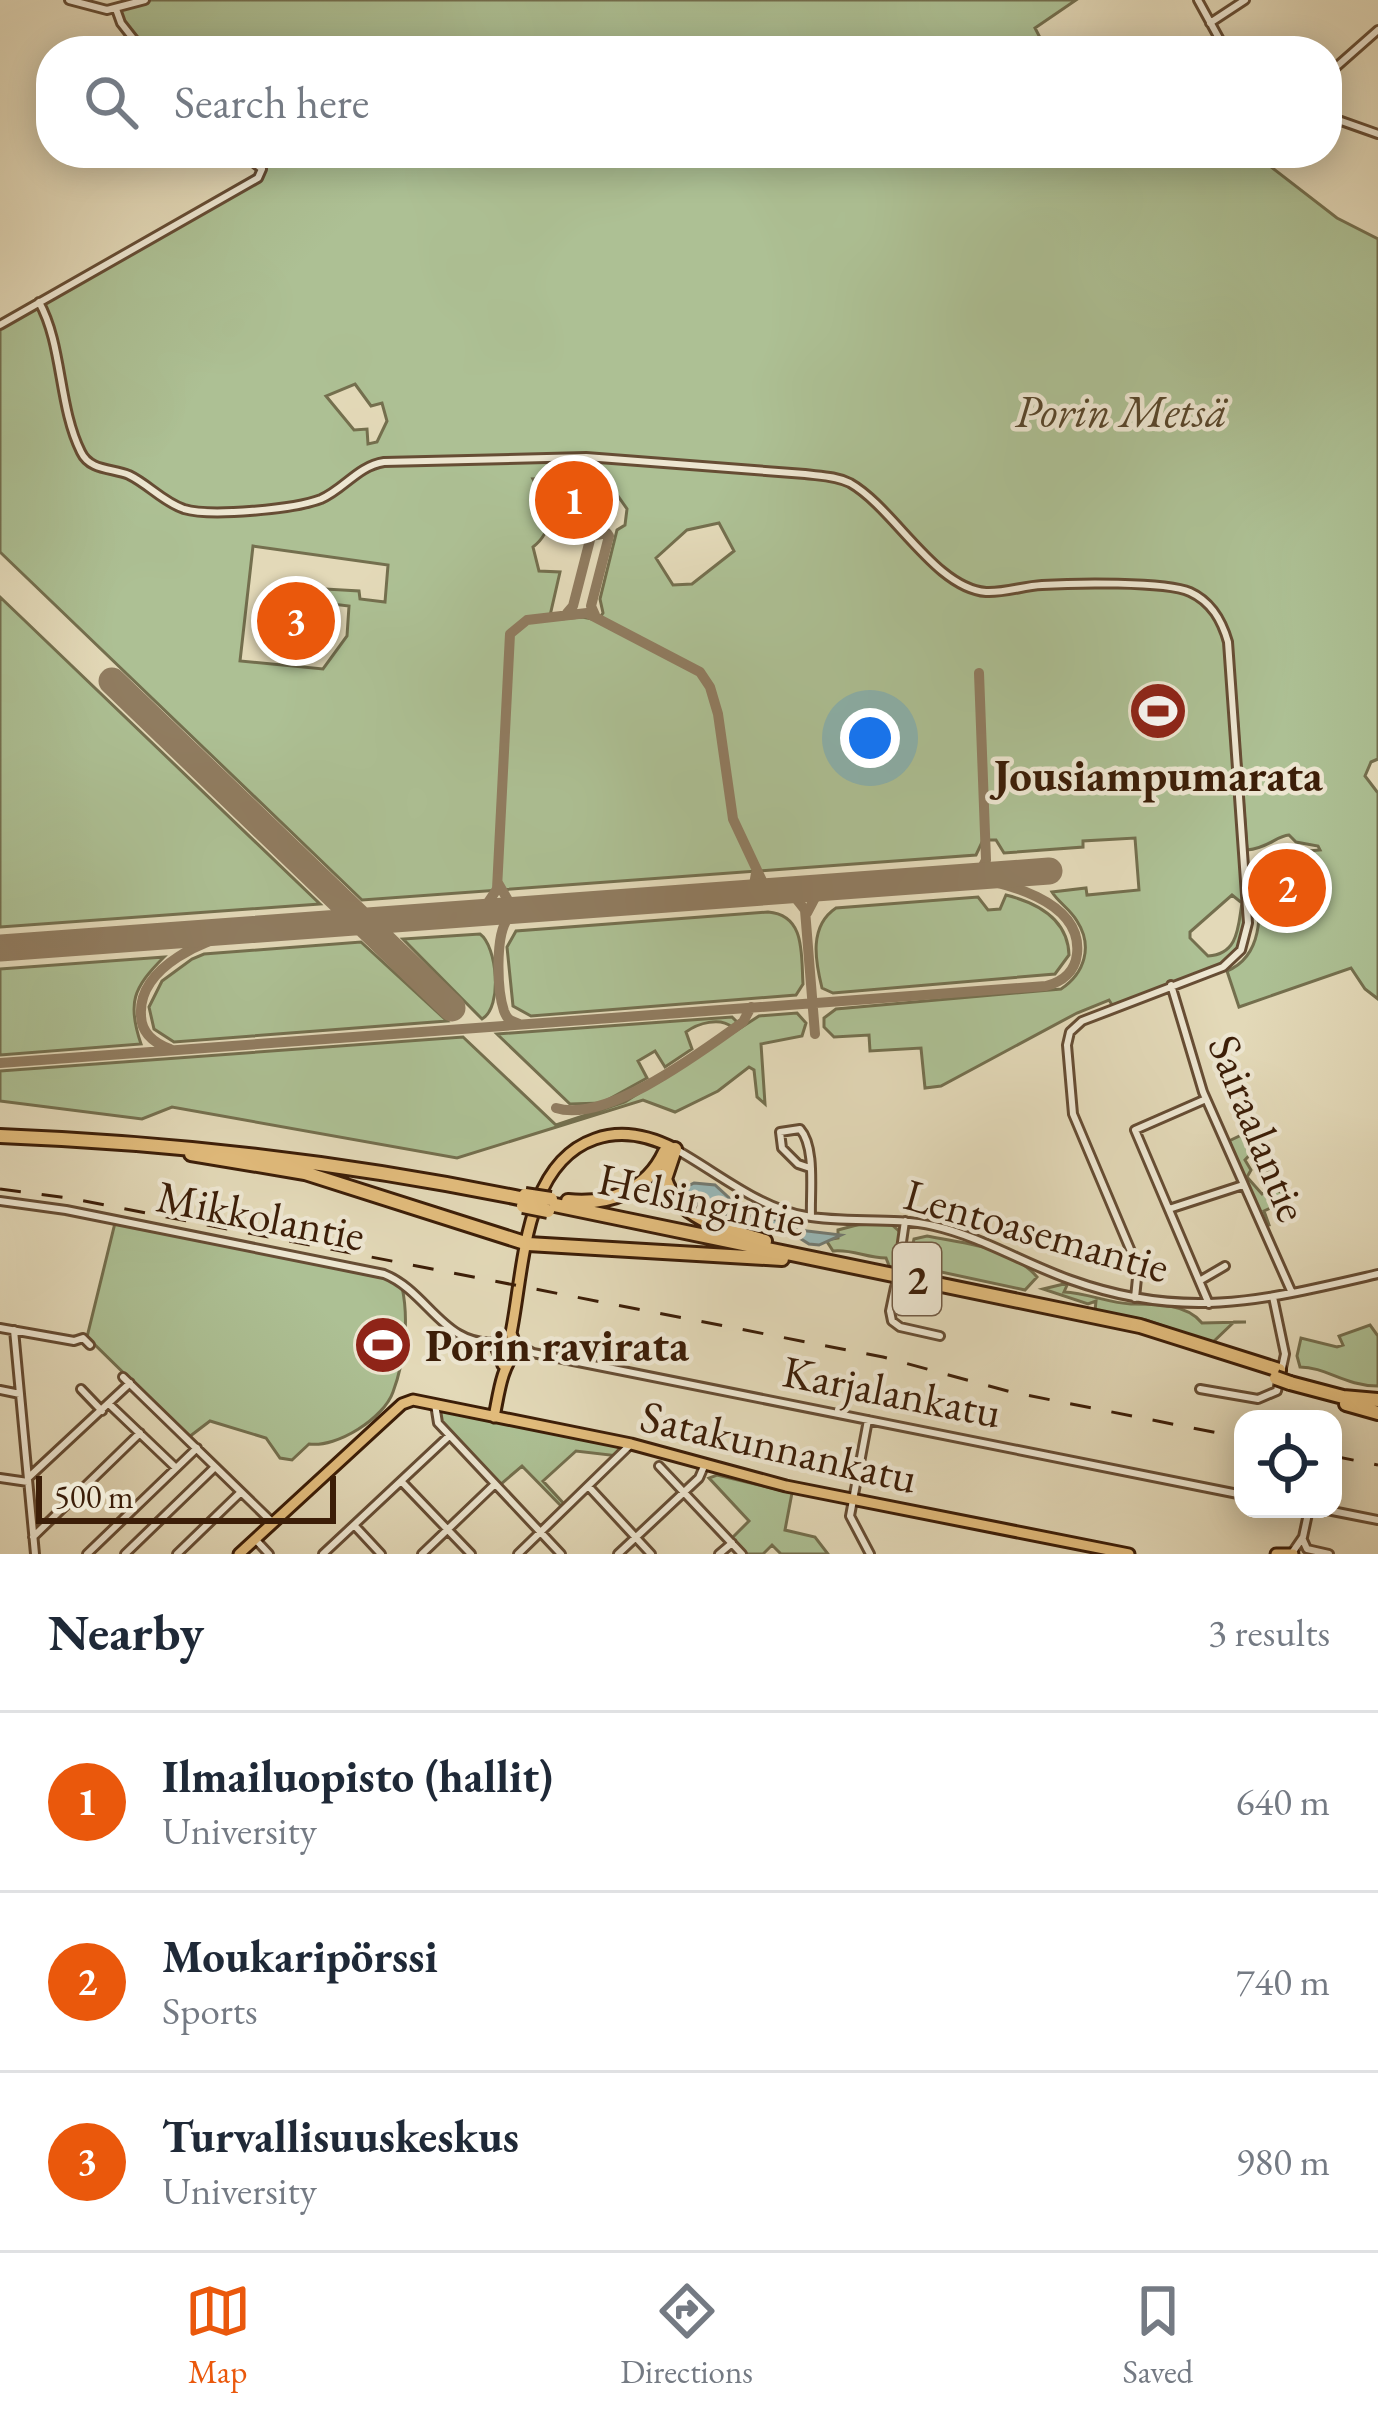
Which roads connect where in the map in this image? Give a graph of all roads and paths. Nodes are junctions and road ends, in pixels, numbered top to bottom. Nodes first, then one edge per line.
1 (69, 0) edge
2 (145, 0) edge
3 (1198, 0) edge
4 (1246, 0) edge
5 (116, 9) junction
6 (1210, 23) junction
7 (1378, 30) edge
8 (132, 36) edge
9 (1217, 36) edge
10 (1342, 62) edge
11 (1342, 121) edge
12 (1378, 134) edge
13 (261, 168) edge
14 (39, 302) junction
15 (0, 325) edge
16 (1171, 985) junction
17 (1206, 1099) junction
18 (0, 1139) edge
19 (672, 1148) junction
20 (190, 1154) junction
21 (810, 1168) junction
22 (1244, 1185) junction
23 (524, 1200) junction
24 (0, 1202) edge
25 (550, 1205) junction
26 (1168, 1209) junction
27 (807, 1216) junction
28 (905, 1221) junction
29 (528, 1244) junction
30 (782, 1259) junction
31 (1225, 1266) dead end
32 (864, 1268) junction
33 (898, 1270) dead end
34 (1378, 1274) edge
35 (1201, 1280) junction
36 (895, 1287) dead end
37 (1292, 1293) junction
38 (1273, 1297) junction
39 (1135, 1298) junction
40 (1209, 1305) junction
41 (0, 1328) edge
42 (14, 1330) junction
43 (940, 1336) dead end
44 (90, 1345) dead end
45 (505, 1346) junction
46 (1284, 1376) junction
47 (1200, 1389) dead end
48 (0, 1390) edge
49 (80, 1390) dead end
50 (1324, 1392) junction
51 (20, 1394) junction
52 (1378, 1397) edge
53 (435, 1404) junction
54 (105, 1408) junction
55 (1378, 1413) edge
56 (494, 1417) junction
57 (868, 1420) junction
58 (140, 1433) junction
59 (449, 1436) junction
60 (631, 1444) junction
61 (196, 1448) junction
62 (705, 1464) junction
63 (659, 1466) dead end
64 (215, 1467) junction
65 (176, 1468) junction
66 (0, 1478) edge
67 (28, 1480) junction
68 (401, 1481) junction
69 (495, 1484) junction
70 (589, 1487) junction
71 (241, 1492) junction
72 (684, 1492) junction
73 (1234, 1493) edge
74 (852, 1500) junction
75 (1342, 1513) edge
76 (1307, 1518) edge
77 (1378, 1520) edge
78 (273, 1523) junction
79 (354, 1525) junction
80 (448, 1529) junction
81 (541, 1532) junction
82 (33, 1537) junction
83 (635, 1538) junction
84 (255, 1539) junction
85 (1303, 1540) junction
86 (732, 1543) junction
87 (1111, 1553) edge
88 (35, 1554) edge
89 (87, 1554) edge
90 (125, 1554) edge
91 (172, 1554) edge
92 (239, 1554) edge
93 (269, 1554) edge
94 (323, 1554) edge
95 (381, 1554) edge
96 (422, 1554) edge
97 (471, 1554) edge
98 (518, 1554) edge
99 (561, 1554) edge
100 (618, 1554) edge
101 (651, 1554) edge
102 (719, 1554) edge
103 (742, 1554) edge
104 (870, 1554) edge
105 (1129, 1554) edge
106 (1276, 1554) edge
107 (1295, 1554) edge
108 (1329, 1554) edge

1 - 5 street
2 - 5 street
3 - 6 street
4 - 6 street
5 - 8 street
6 - 9 street
7 - 10 street
11 - 12 street
13 - 14 street
14 - 15 street
14 - 16 street
16 - 17 street, Sairaalantie
16 - 39 street
17 - 22 street, Sairaalantie
17 - 26 street
18 - 20 highway, Helsingintie / 2
18 - 23 highway, Helsingintie / 2
19 - 25 highway
19 - 27 street, Lentoasemantie
19 - 29 main road, Lentoasemantie
19 - 32 highway
20 - 23 highway, Helsingintie / 2
20 - 29 highway
21 - 21 street
21 - 27 street
22 - 26 street
22 - 37 street, Sairaalantie
23 - 25 highway, Helsingintie / 2, bridge
24 - 45 street, Mikkolantie
25 - 30 highway, Helsingintie / 2
25 - 32 highway, Helsingintie / 2
26 - 35 street
27 - 28 street, Lentoasemantie
28 - 33 street
28 - 39 street, Lentoasemantie
29 - 30 highway
29 - 45 main road, Lentoasemantie
30 - 46 highway, Helsingintie / 2
31 - 35 street
32 - 46 highway, Helsingintie / 2
34 - 37 street, Lentoasemantie
35 - 40 street
36 - 43 street
37 - 38 street, Lentoasemantie
38 - 40 street, Lentoasemantie
38 - 47 street
39 - 40 street, Lentoasemantie
41 - 42 street
42 - 44 street
42 - 51 street
45 - 56 main road, Lentoasemantie
45 - 57 street, Karjalankatu
46 - 50 highway, Helsingintie / 2
46 - 52 highway, Helsingintie / 2
48 - 51 street
49 - 54 street
50 - 52 highway, Helsingintie / 2
50 - 55 highway
51 - 67 street
53 - 56 main road, Satakunnankatu
53 - 59 street
53 - 78 main road
54 - 58 street
54 - 61 street
54 - 67 street
56 - 60 main road, Satakunnankatu
57 - 73 street, Karjalankatu
57 - 74 street
58 - 65 street
58 - 82 street
59 - 68 street
59 - 69 street
60 - 62 main road, Satakunnankatu
60 - 70 street
61 - 64 street
61 - 65 street
62 - 72 street
62 - 74 main road, Satakunnankatu
63 - 72 street
64 - 71 street
64 - 90 street
65 - 89 street
66 - 67 street
67 - 82 street
68 - 79 street
68 - 80 street
69 - 80 street
69 - 81 street
70 - 81 street
70 - 83 street
71 - 78 street
71 - 91 street
72 - 83 street
72 - 86 street
74 - 87 main road, Satakunnankatu
74 - 104 street
75 - 77 street
76 - 85 street
78 - 84 main road
79 - 94 street
79 - 95 street
80 - 96 street
80 - 97 street
81 - 98 street
81 - 99 street
82 - 88 street
83 - 100 street
83 - 101 street
84 - 92 main road
84 - 93 street
85 - 107 street
85 - 108 street
86 - 102 street
86 - 103 street
87 - 105 main road, Satakunnankatu
106 - 107 main road

